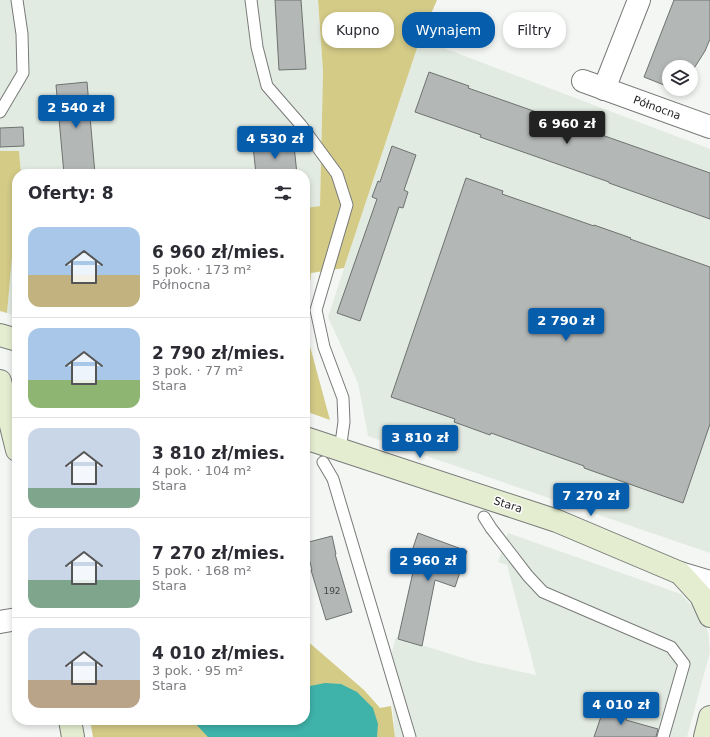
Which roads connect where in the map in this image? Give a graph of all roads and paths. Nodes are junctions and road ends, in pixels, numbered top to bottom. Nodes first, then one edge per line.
1 (17, 0) edge
2 (252, 0) edge
3 (639, 0) edge
4 (583, 81) dead end
5 (604, 89) junction
6 (0, 112) edge
7 (710, 127) edge
8 (0, 335) edge
9 (12, 339) edge
10 (0, 382) edge
11 (12, 430) edge
12 (310, 441) edge
13 (330, 453) junction
14 (487, 508) junction
15 (680, 572) junction
16 (710, 582) edge
17 (710, 616) edge
18 (12, 620) edge
19 (0, 622) edge
20 (710, 717) edge
21 (71, 725) edge
22 (73, 737) edge
23 (410, 737) edge
24 (663, 737) edge
25 (705, 737) edge

1 - 6 lane
2 - 13 lane
3 - 5 street
4 - 5 street, Północna
5 - 7 street, Północna
8 - 9 street
10 - 11 street
12 - 13 street, Stara
13 - 14 street, Stara
13 - 23 lane
14 - 15 street, Stara
14 - 24 lane
15 - 16 street
15 - 17 street, Stara
18 - 19 street
20 - 25 street
21 - 22 street

